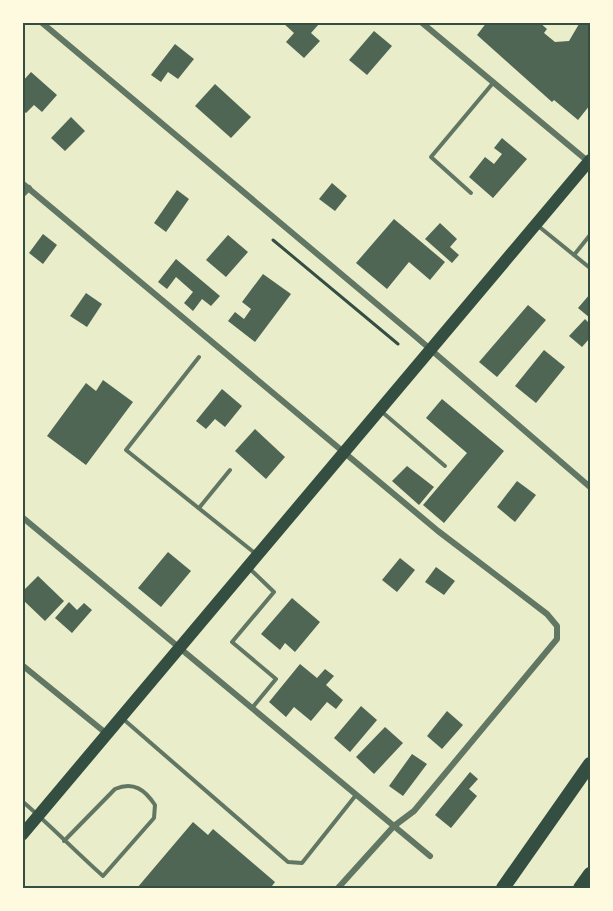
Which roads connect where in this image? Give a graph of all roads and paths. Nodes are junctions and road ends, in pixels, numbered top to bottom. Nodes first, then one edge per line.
1 (41, 22) edge
2 (421, 22) edge
3 (556, 22) edge
4 (565, 22) edge
5 (493, 83) junction
6 (590, 162) edge
7 (22, 183) edge
8 (29, 188) junction
9 (471, 192) dead end
10 (22, 195) edge
11 (537, 225) junction
12 (591, 235) edge
13 (273, 240) dead end
14 (574, 255) junction
15 (591, 268) edge
16 (398, 344) dead end
17 (431, 350) junction
18 (199, 357) dead end
19 (380, 411) junction
20 (345, 453) junction
21 (445, 466) dead end
22 (230, 470) dead end
23 (591, 487) edge
24 (199, 508) junction
25 (22, 517) edge
26 (258, 556) junction
27 (248, 567) junction
28 (180, 648) junction
29 (22, 666) edge
30 (251, 709) junction
31 (121, 718) junction
32 (107, 734) junction
33 (591, 764) edge
34 (356, 795) junction
35 (22, 801) edge
36 (39, 816) junction
37 (393, 826) junction
38 (22, 835) edge
39 (64, 841) junction
40 (430, 856) dead end
41 (591, 874) edge
42 (338, 888) edge
43 (503, 888) edge
44 (580, 888) edge

1 - 17 street
2 - 5 street
3 - 4 lane
5 - 6 street
5 - 9 lane
6 - 11 main road
7 - 8 street
8 - 10 street
8 - 20 street
11 - 14 lane
11 - 17 main road
12 - 14 lane
13 - 16 path
14 - 15 lane
17 - 19 main road
17 - 23 street
18 - 24 lane
19 - 20 main road
19 - 21 lane
20 - 26 main road
20 - 37 street
22 - 24 lane
24 - 26 lane
25 - 28 street
26 - 27 main road
27 - 28 main road
27 - 30 lane
28 - 30 street
28 - 31 main road
29 - 32 street
30 - 34 street
31 - 32 main road
31 - 34 lane
32 - 36 main road
33 - 43 highway
34 - 37 street
35 - 36 lane
36 - 38 main road
36 - 39 lane
37 - 40 street
37 - 42 street
39 - 39 lane
41 - 44 highway

